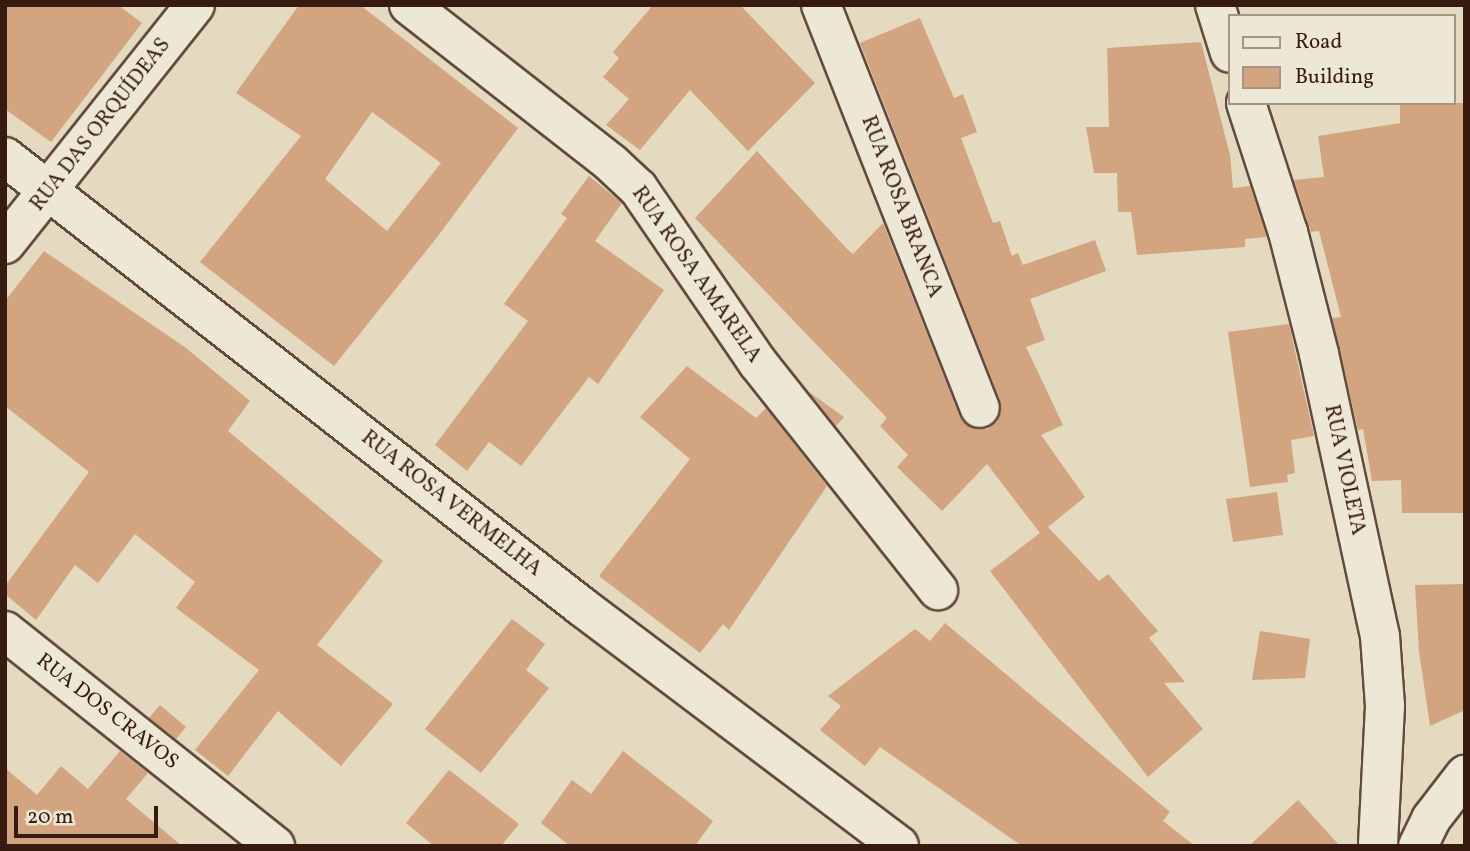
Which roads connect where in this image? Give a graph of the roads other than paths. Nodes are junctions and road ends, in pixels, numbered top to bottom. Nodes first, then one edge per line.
1 (195, 5) edge
2 (410, 5) edge
3 (821, 5) edge
4 (1215, 5) edge
5 (1228, 47) edge
6 (1247, 105) edge
7 (5, 157) edge
8 (50, 189) junction
9 (5, 244) edge
10 (980, 408) dead end
11 (938, 590) dead end
12 (5, 631) edge
13 (1465, 775) edge
14 (275, 846) edge
15 (899, 846) edge
16 (1378, 846) edge
17 (1418, 846) edge

1 - 8 street, RUA DAS ORQUÍDEAS
2 - 11 street, RUA ROSA AMARELA
3 - 10 street, RUA ROSA BRANCA
4 - 5 street
6 - 16 street, RUA VIOLETA
7 - 8 street, RUA ROSA VERMELHA
8 - 9 street, RUA DAS ORQUÍDEAS
8 - 15 street, RUA ROSA VERMELHA
12 - 14 street, RUA DOS CRAVOS
13 - 17 street

